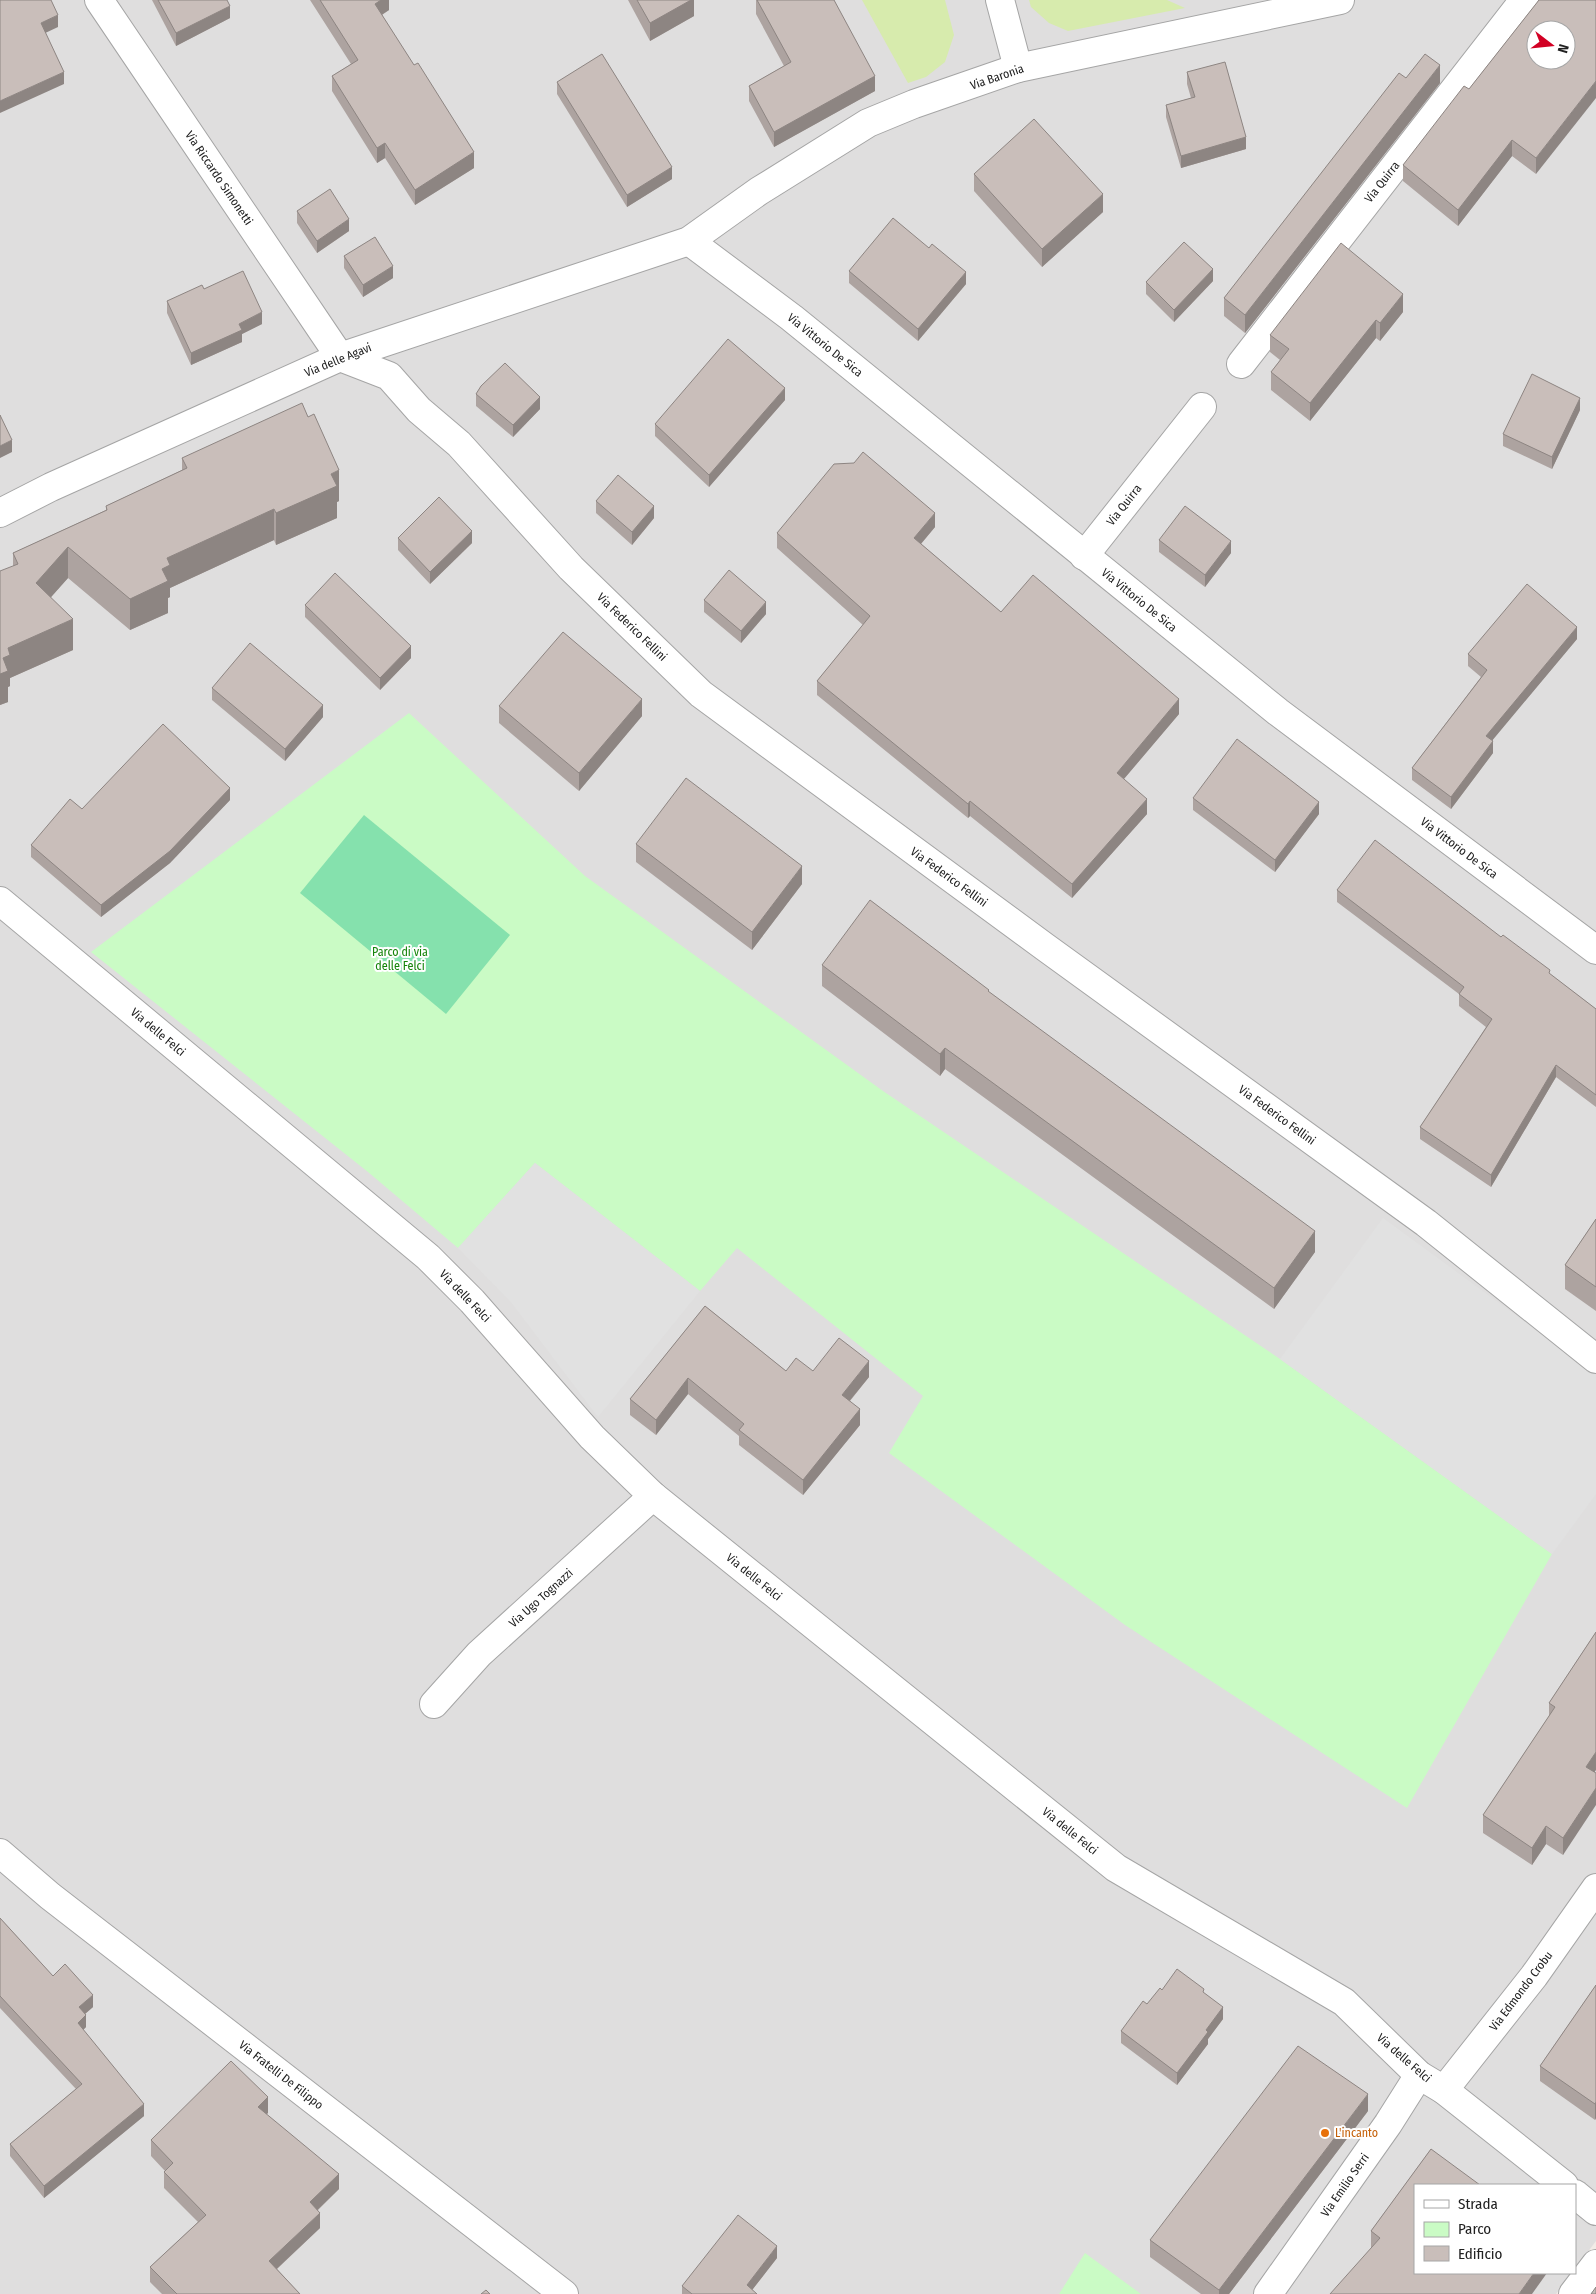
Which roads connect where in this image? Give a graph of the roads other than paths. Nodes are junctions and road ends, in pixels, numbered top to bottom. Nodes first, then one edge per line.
1 (99, 0) edge
2 (1000, 0) edge
3 (1340, 0) edge
4 (1524, 0) edge
5 (1018, 68) junction
6 (689, 241) junction
7 (340, 357) junction
8 (1241, 364) dead end
9 (1202, 407) dead end
10 (0, 513) edge
11 (1084, 556) junction
12 (0, 901) edge
13 (1596, 950) edge
14 (1596, 1359) edge
15 (653, 1496) junction
16 (434, 1704) dead end
17 (0, 1853) edge
18 (1596, 1888) edge
19 (1420, 2075) junction
20 (1444, 2090) junction
21 (1563, 2184) edge
22 (1576, 2195) edge
23 (1596, 2211) edge
24 (1596, 2264) edge
25 (564, 2294) edge
26 (1268, 2294) edge
27 (1573, 2294) edge

1 - 7 street, Via Riccardo Simonetti
2 - 5 street
3 - 5 street, Via Baronia
4 - 8 street, Via Quirra
5 - 6 street, Via Baronia
6 - 7 street, Via delle Agavi
6 - 11 street, Via Vittorio De Sica
7 - 10 street, Via delle Agavi
7 - 14 street, Via Federico Fellini
9 - 11 street, Via Quirra
11 - 13 street, Via Vittorio De Sica
12 - 15 street, Via delle Felci
15 - 16 street, Via Ugo Tognazzi
15 - 19 street, Via delle Felci
17 - 25 street, Via Fratelli De Filippo
18 - 20 street, Via Edmondo Crobu
19 - 20 street, Via delle Felci
19 - 26 street, Via Emilio Serri
20 - 21 street, Via delle Felci
22 - 23 street
24 - 27 street

